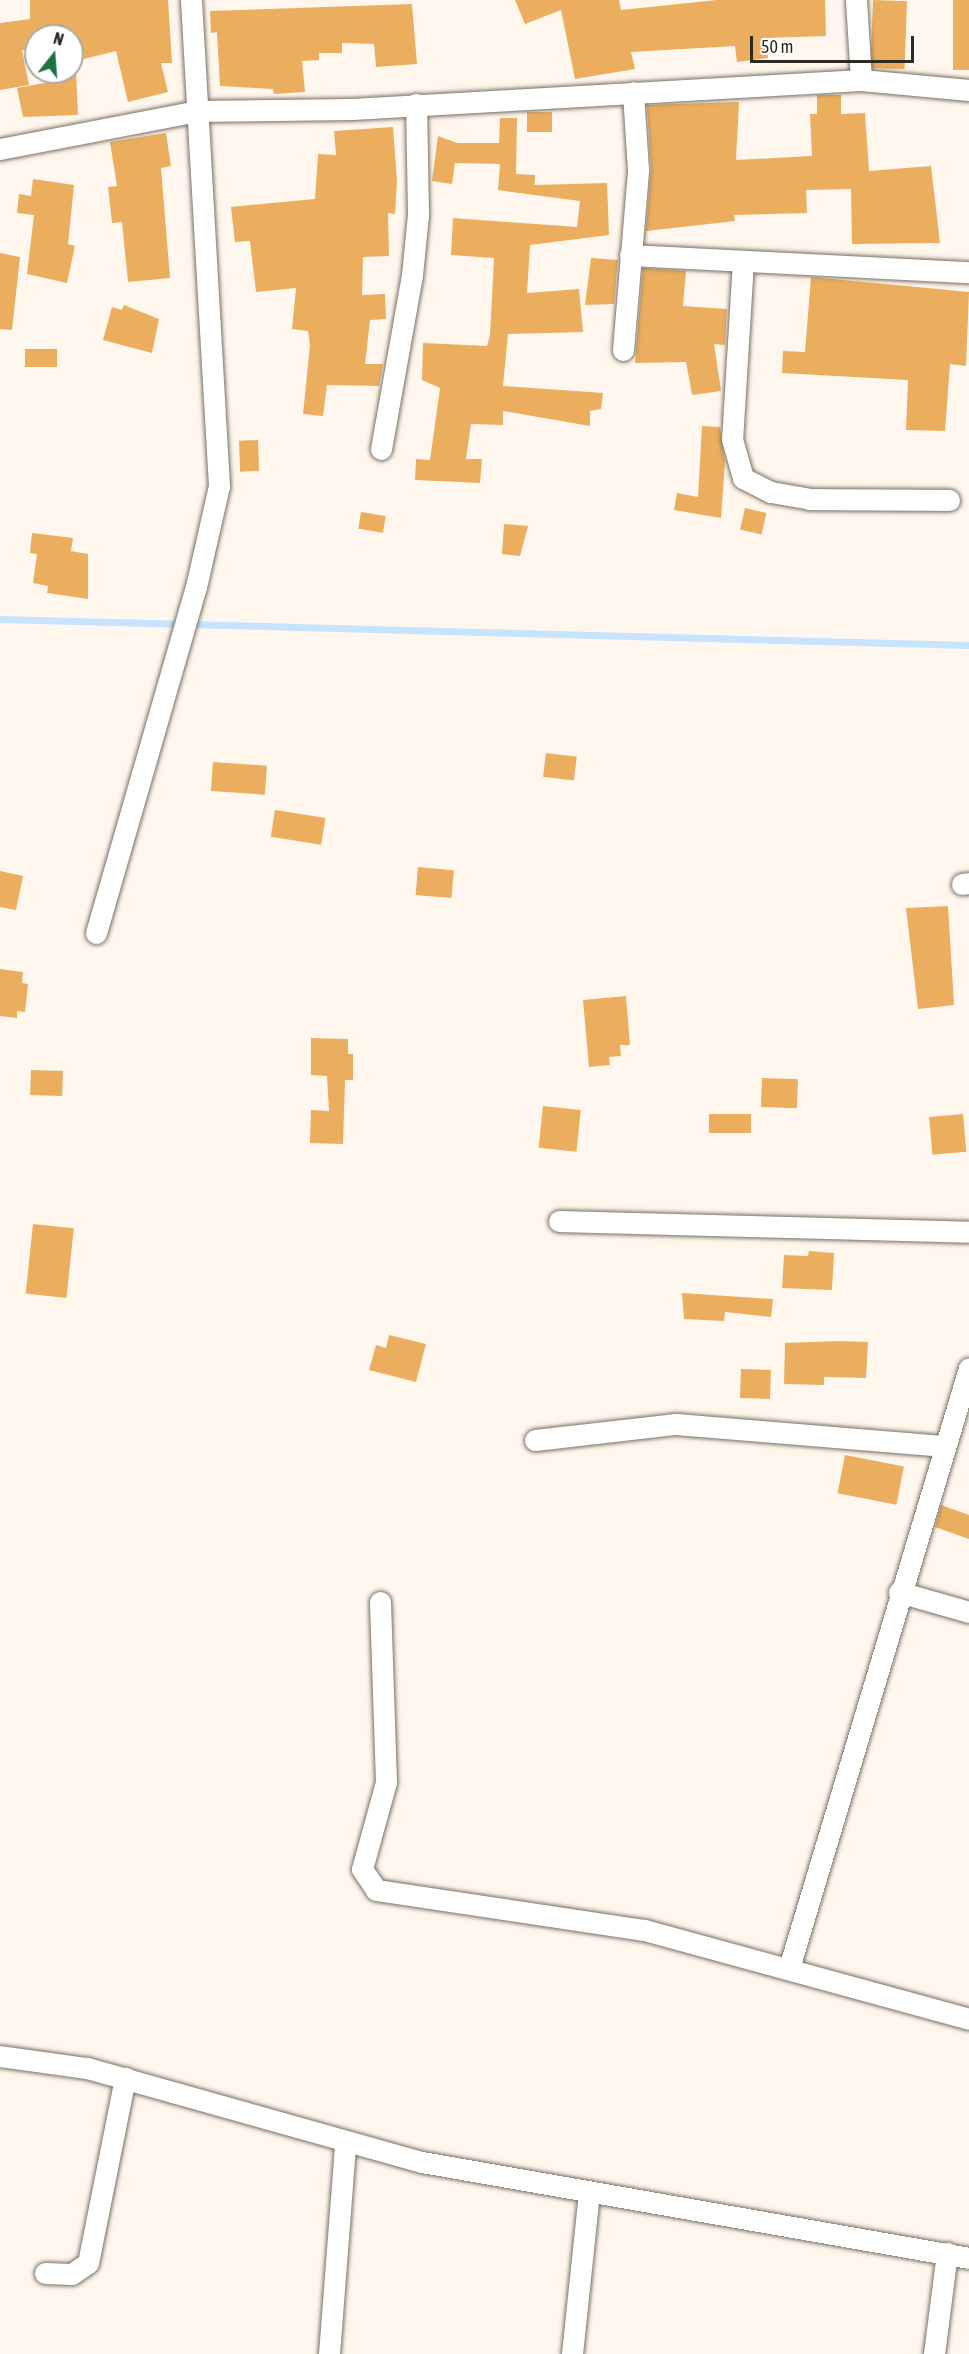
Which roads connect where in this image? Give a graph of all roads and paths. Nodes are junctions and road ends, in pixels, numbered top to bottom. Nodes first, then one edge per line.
1 (191, 0) edge
2 (856, 0) edge
3 (861, 80) junction
4 (969, 90) edge
5 (633, 92) junction
6 (416, 104) junction
7 (197, 111) junction
8 (0, 149) edge
9 (630, 255) junction
10 (742, 261) junction
11 (969, 272) edge
12 (623, 350) dead end
13 (381, 449) dead end
14 (949, 500) dead end
15 (96, 933) dead end
16 (559, 1221) dead end
17 (969, 1232) edge
18 (969, 1368) edge
19 (535, 1440) dead end
20 (945, 1446) junction
21 (899, 1592) junction
22 (380, 1602) dead end
23 (969, 1612) edge
24 (789, 1968) junction
25 (969, 2019) edge
26 (0, 2056) edge
27 (125, 2078) junction
28 (345, 2144) junction
29 (589, 2193) junction
30 (947, 2253) junction
31 (969, 2258) edge
32 (45, 2273) dead end
33 (329, 2354) edge
34 (572, 2354) edge
35 (934, 2354) edge

1 - 7 street
2 - 3 street
3 - 4 street
3 - 5 street
5 - 6 street
5 - 9 street
6 - 7 street
6 - 13 street
7 - 8 street
7 - 15 street
9 - 10 street
9 - 12 street
10 - 11 street
10 - 14 street
16 - 17 street
18 - 20 street
19 - 20 street
20 - 21 street
21 - 23 street
21 - 24 street
22 - 24 street
24 - 25 street
26 - 27 street
27 - 28 street
27 - 32 street
28 - 29 street
28 - 33 street
29 - 30 street
29 - 34 street
30 - 31 street
30 - 35 street

